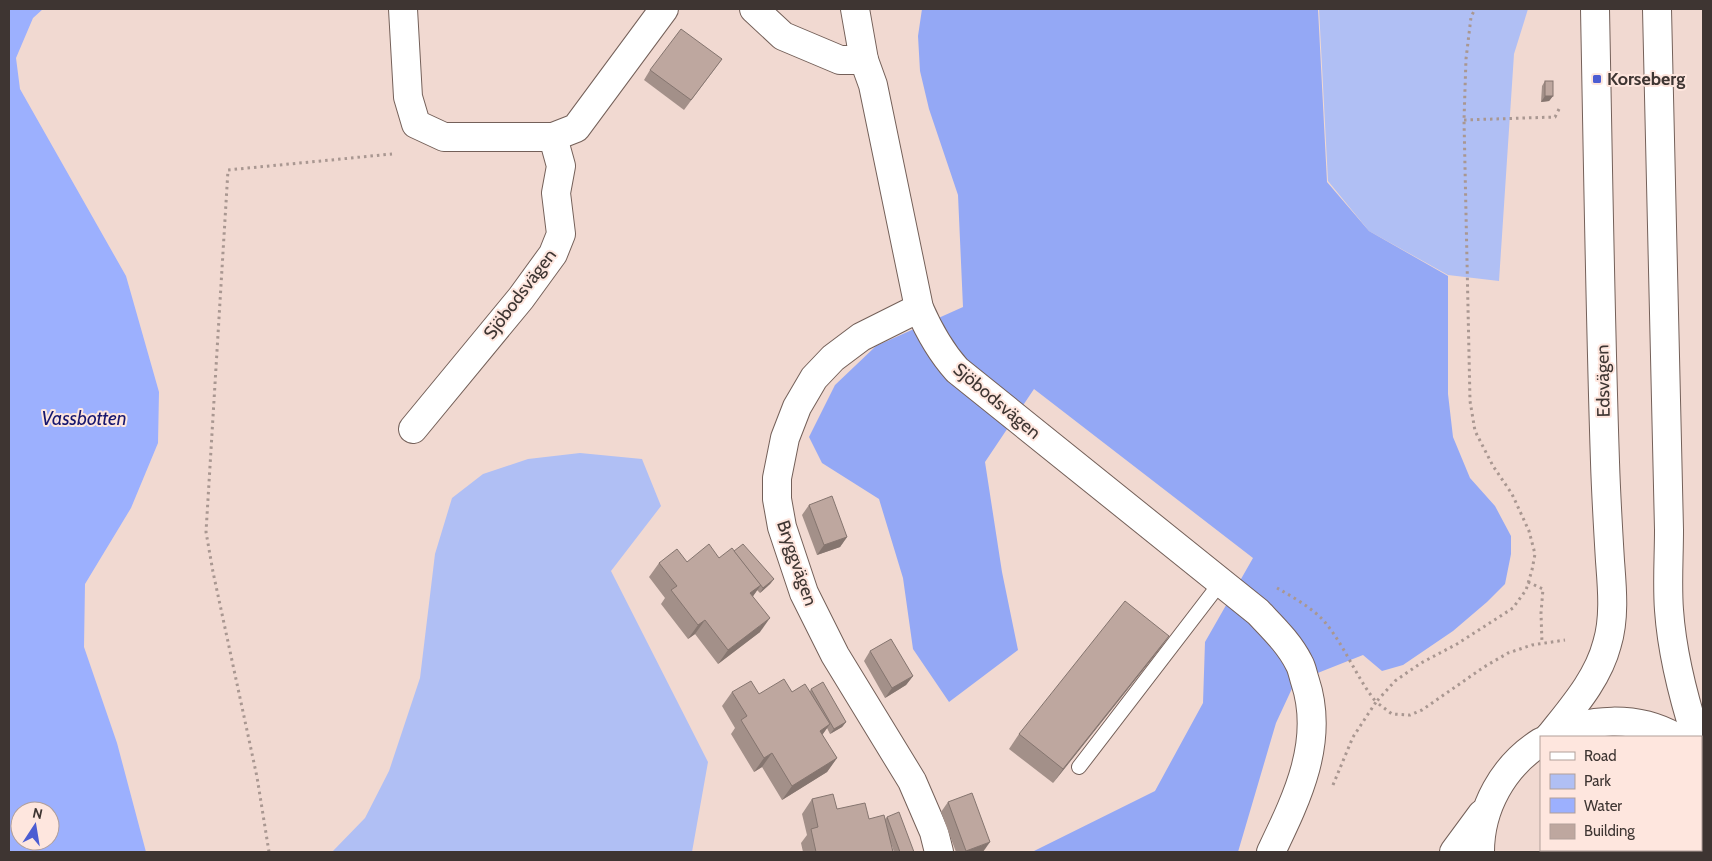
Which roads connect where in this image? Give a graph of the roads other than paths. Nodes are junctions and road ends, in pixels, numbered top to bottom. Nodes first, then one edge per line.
1 (403, 9) edge
2 (664, 9) edge
3 (754, 9) edge
4 (855, 9) edge
5 (1595, 9) edge
6 (1657, 9) edge
7 (864, 60) junction
8 (553, 138) junction
9 (919, 308) junction
10 (412, 429) dead end
11 (1230, 589) junction
12 (1694, 714) edge
13 (1548, 736) edge
14 (1552, 736) edge
15 (1672, 736) edge
16 (1696, 736) edge
17 (1540, 743) edge
18 (1078, 768) edge
19 (1489, 805) junction
20 (939, 852) edge
21 (1271, 852) edge
22 (1454, 852) edge
23 (1480, 852) edge

1 - 8 street
2 - 8 street
3 - 7 street
4 - 7 street, Sjöbodsvägen
5 - 13 street, Edsvägen
6 - 12 street
7 - 9 street, Sjöbodsvägen
8 - 10 street, Sjöbodsvägen
9 - 11 street, Sjöbodsvägen
9 - 20 street, Bryggvägen
11 - 18 lane
11 - 21 street, Sjöbodsvägen
12 - 16 street
14 - 15 street
17 - 19 street
19 - 22 street
19 - 23 street

